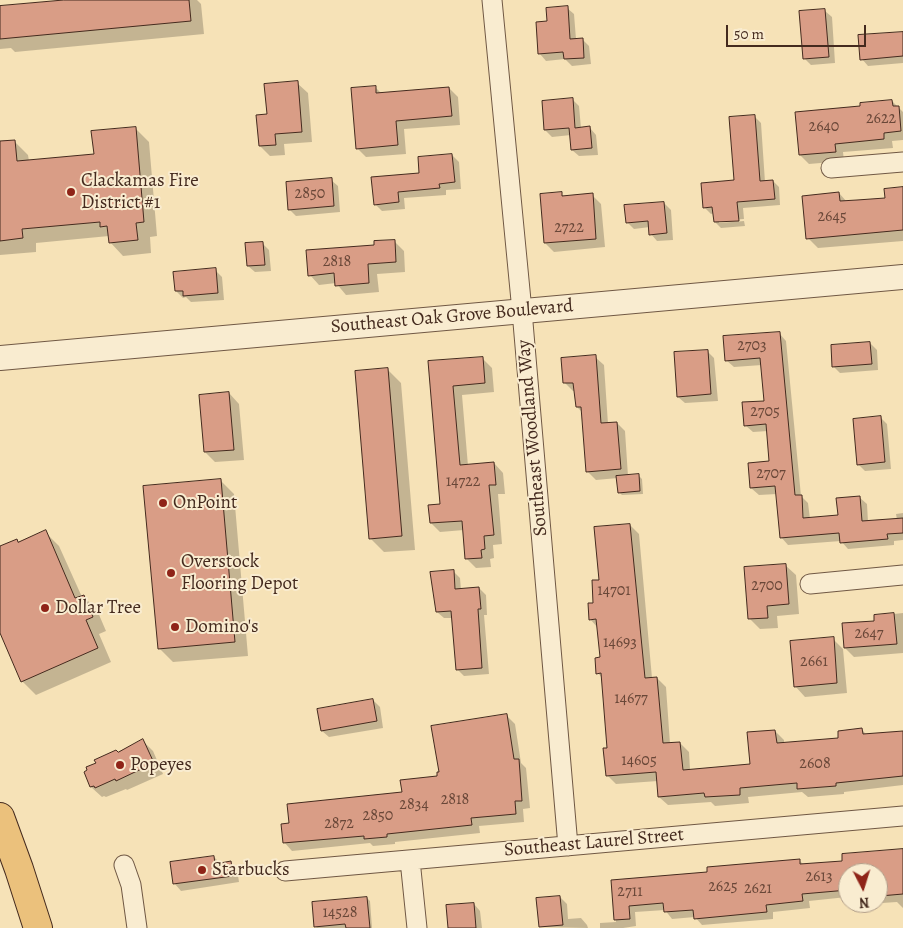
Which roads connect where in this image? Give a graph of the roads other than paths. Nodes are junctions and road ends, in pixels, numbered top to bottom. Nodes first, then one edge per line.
1 (492, 0) edge
2 (903, 162) edge
3 (831, 168) dead end
4 (903, 277) edge
5 (522, 310) junction
6 (0, 358) edge
7 (903, 575) edge
8 (810, 584) dead end
9 (903, 816) edge
10 (0, 817) edge
11 (568, 846) junction
12 (410, 860) junction
13 (124, 865) dead end
14 (285, 871) dead end
15 (38, 928) edge
16 (137, 928) edge
17 (417, 928) edge

1 - 5 street, Southeast Woodland Way
2 - 3 street
4 - 5 street, Southeast Oak Grove Boulevard
5 - 6 street, Southeast Oak Grove Boulevard
5 - 11 street, Southeast Woodland Way
7 - 8 street
9 - 11 street, Southeast Laurel Street
10 - 15 main road
11 - 12 street, Southeast Laurel Street
12 - 14 street, Southeast Laurel Street
12 - 17 street
13 - 16 street

